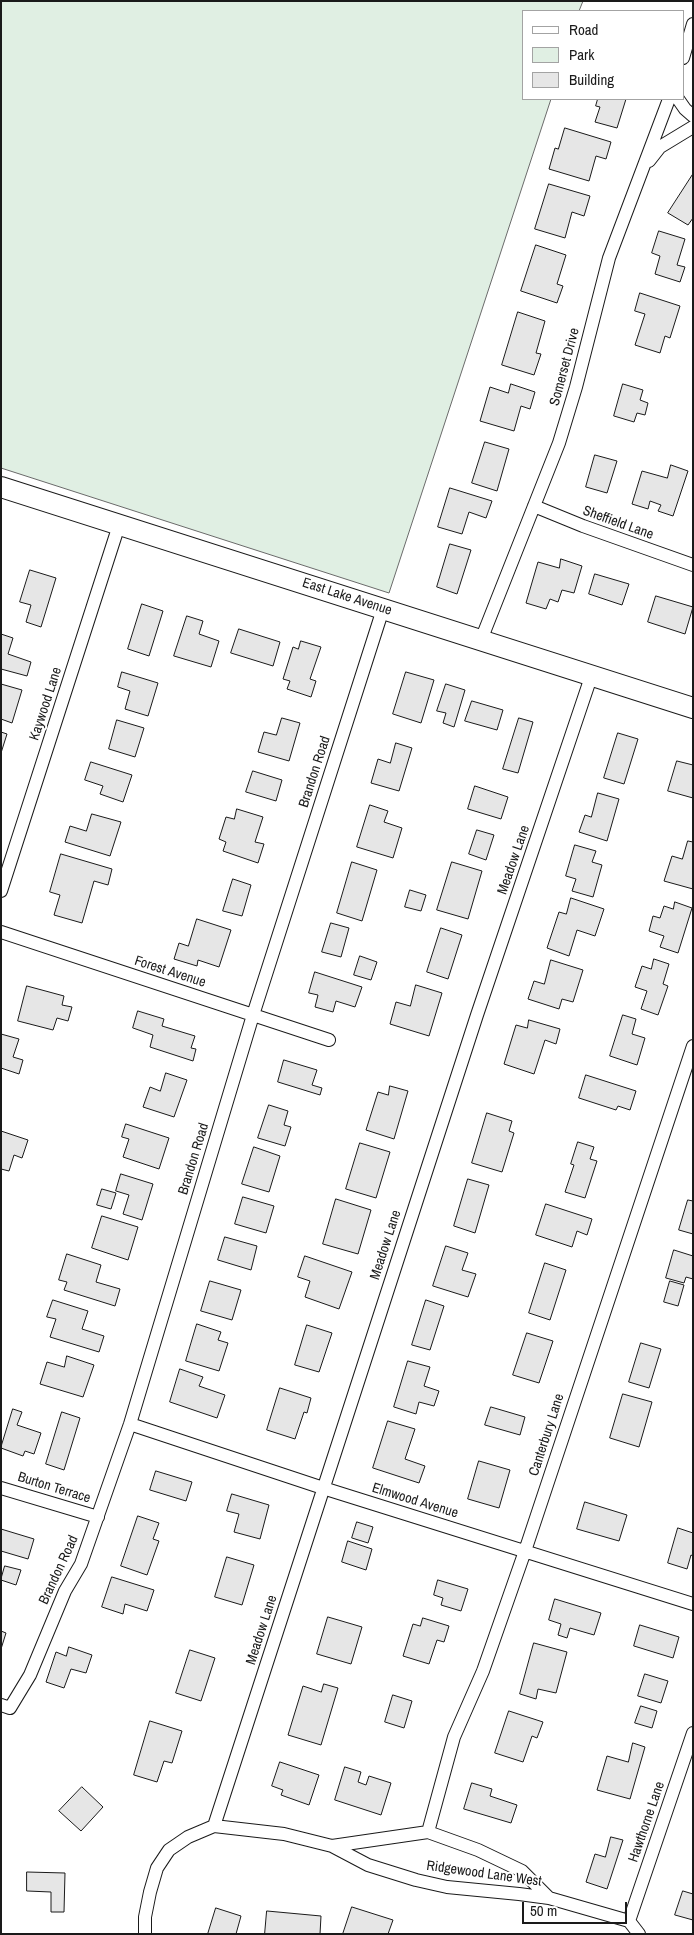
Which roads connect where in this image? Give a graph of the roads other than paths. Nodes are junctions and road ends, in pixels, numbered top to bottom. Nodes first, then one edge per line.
1 (693, 24) edge
2 (684, 55) edge
3 (669, 100) edge
4 (679, 100) edge
5 (693, 116) edge
6 (693, 127) edge
7 (642, 168) junction
8 (1, 487) edge
9 (534, 506) junction
10 (119, 525) junction
11 (693, 565) edge
12 (383, 609) junction
13 (481, 640) junction
14 (592, 674) junction
15 (693, 708) edge
16 (1, 891) edge
17 (1, 932) edge
18 (253, 1015) junction
19 (329, 1040) dead end
20 (693, 1046) edge
21 (130, 1424) junction
22 (1, 1488) edge
23 (323, 1488) junction
24 (98, 1517) junction
25 (525, 1551) junction
26 (693, 1604) edge
27 (5, 1707) edge
28 (693, 1733) edge
29 (214, 1826) junction
30 (428, 1832) junction
31 (332, 1846) junction
32 (549, 1898) junction
33 (629, 1921) junction
34 (145, 1934) edge
35 (639, 1934) edge

1 - 2 street
3 - 7 street, Somerset Drive
4 - 5 street
6 - 7 street
7 - 9 street, Somerset Drive
8 - 10 main road, East Lake Avenue
9 - 11 street, Sheffield Lane
9 - 13 street, Somerset Drive
10 - 12 main road, East Lake Avenue
10 - 16 street, Kaywood Lane
12 - 13 main road, East Lake Avenue
12 - 18 street, Brandon Road
13 - 14 main road, East Lake Avenue
14 - 15 main road, East Lake Avenue
14 - 23 street, Meadow Lane
17 - 18 street, Forest Avenue
18 - 19 street, Forest Avenue
18 - 21 street, Brandon Road
20 - 25 street, Canterbury Lane
21 - 23 street, Elmwood Avenue
21 - 24 street, Brandon Road
22 - 24 street, Burton Terrace
23 - 25 street, Elmwood Avenue
23 - 29 street, Meadow Lane
24 - 27 street, Brandon Road
25 - 26 street, Elmwood Avenue
25 - 30 street, Canterbury Lane
28 - 33 street, Hawthorne Lane
29 - 31 street
29 - 34 street
30 - 31 street
30 - 32 street, Ridgewood Lane West
31 - 32 street, Ridgewood Lane West
32 - 33 street, Ridgewood Lane West
33 - 35 street

